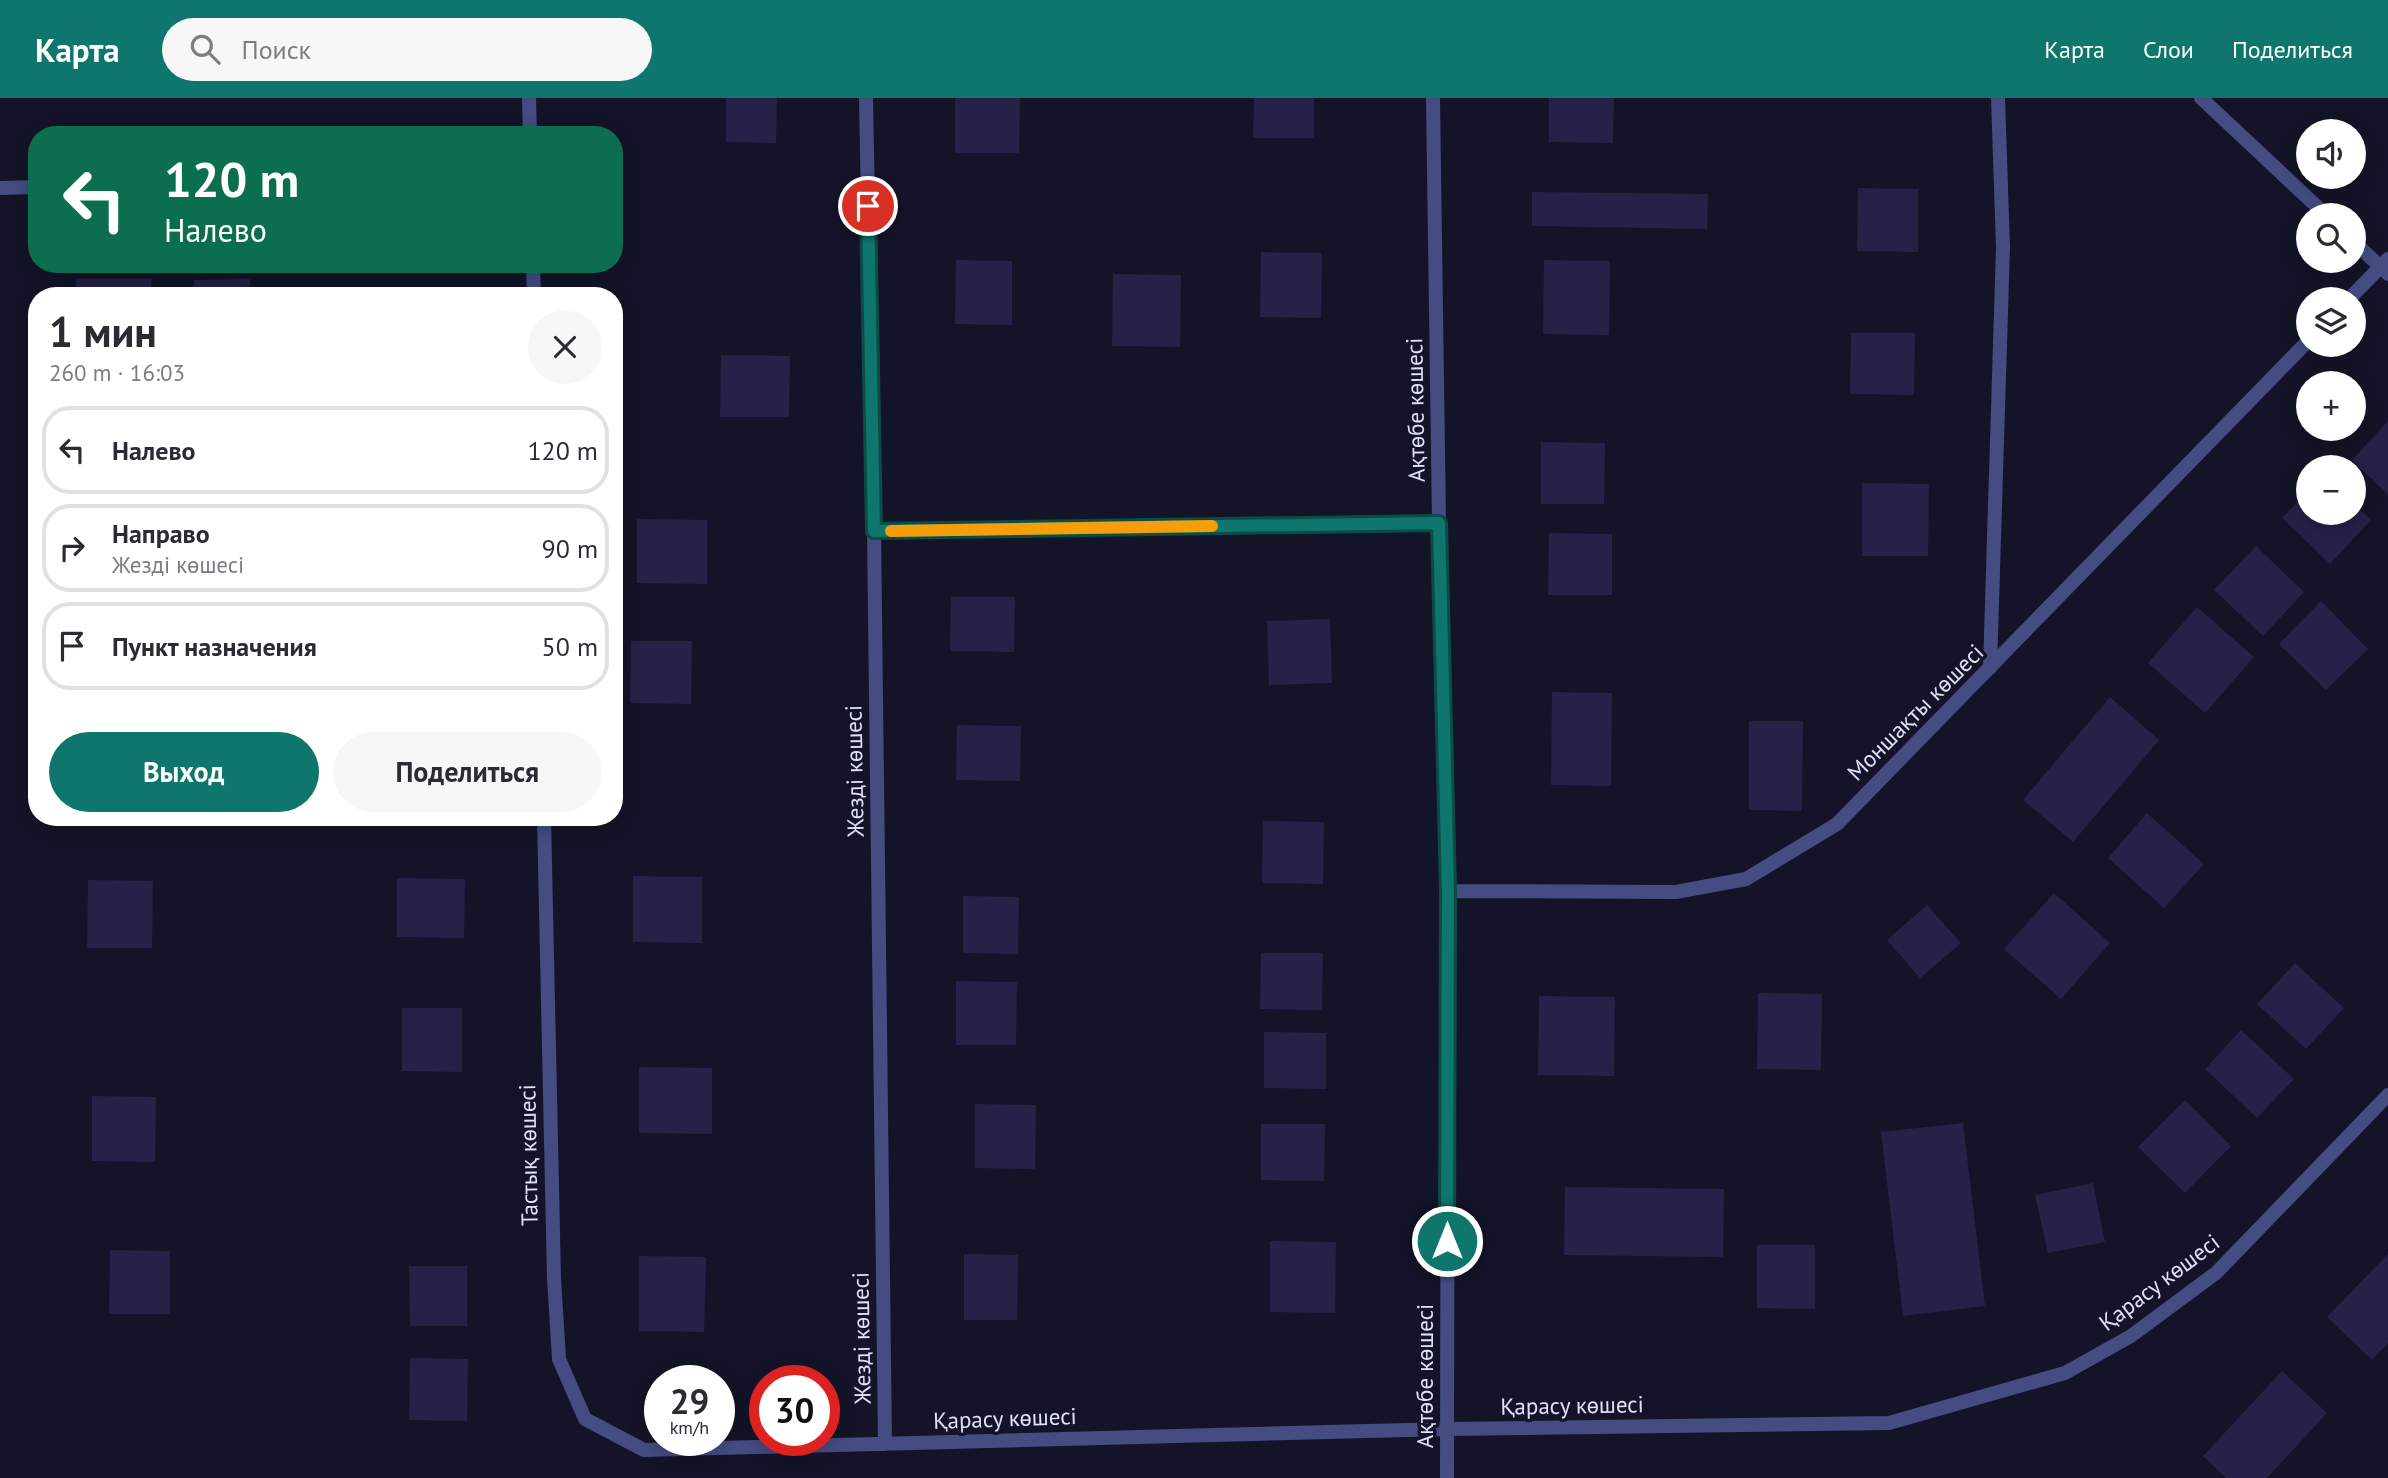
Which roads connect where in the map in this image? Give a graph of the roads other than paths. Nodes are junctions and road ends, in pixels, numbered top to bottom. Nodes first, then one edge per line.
1 (530, 98) edge
2 (866, 98) edge
3 (1433, 98) edge
4 (1998, 98) edge
5 (2201, 98) edge
6 (530, 126) edge
7 (28, 187) edge
8 (0, 188) edge
9 (2313, 203) edge
10 (2366, 251) edge
11 (2385, 266) edge
12 (2362, 287) edge
13 (2296, 353) edge
14 (1439, 523) junction
15 (874, 531) junction
16 (1990, 668) junction
17 (544, 826) edge
18 (1448, 891) junction
19 (2388, 1096) edge
20 (1446, 1429) junction
21 (885, 1444) junction
22 (735, 1448) edge
23 (644, 1449) edge
24 (1447, 1478) edge

1 - 6 street
2 - 15 street, Жезді көшесі
3 - 14 street, Ақтөбе көшесі
4 - 16 street
5 - 9 street
7 - 8 street
10 - 11 street
11 - 12 street
13 - 16 street, Моншақты көшесі
14 - 15 street
14 - 18 street, Ақтөбе көшесі
15 - 21 street, Жезді көшесі
16 - 18 street, Моншақты көшесі
17 - 23 street, Тастық көшесі
18 - 20 street, Ақтөбе көшесі
19 - 20 street, Қарасу көшесі
20 - 21 street, Қарасу көшесі
20 - 24 street, Ақтөбе көшесі
21 - 22 street, Қарасу көшесі

